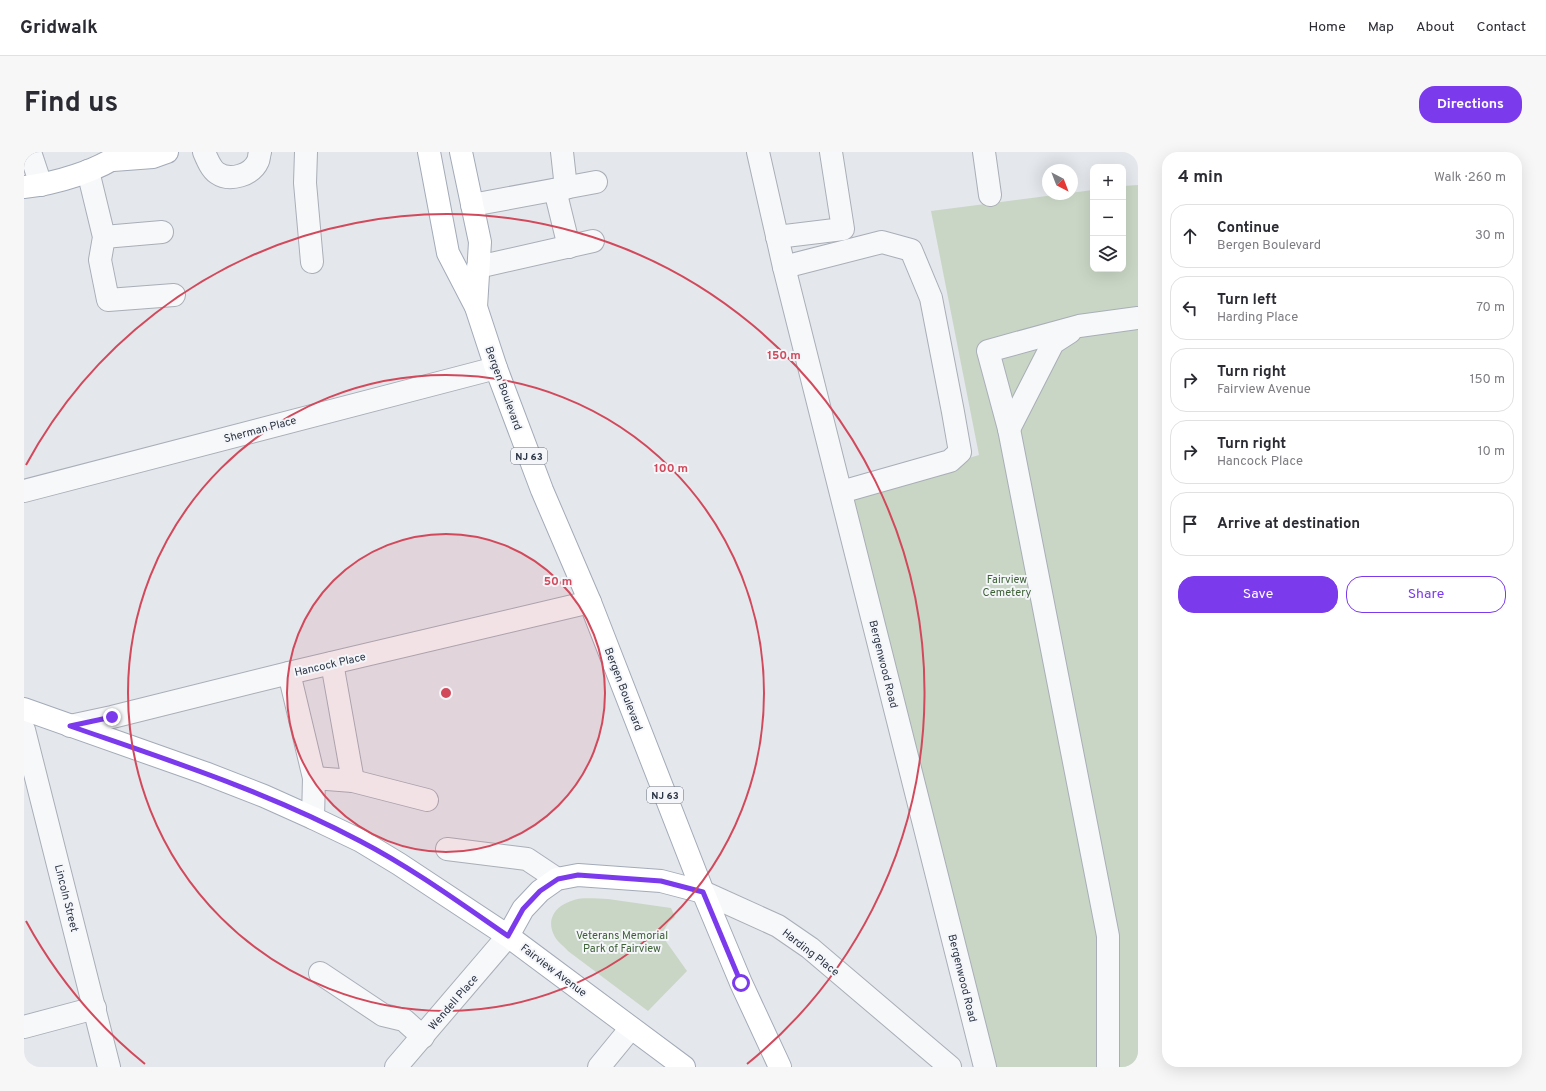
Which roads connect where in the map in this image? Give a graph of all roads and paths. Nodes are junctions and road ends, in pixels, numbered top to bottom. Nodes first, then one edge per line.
1 (30, 152) edge
2 (167, 152) edge
3 (204, 152) edge
4 (260, 152) edge
5 (306, 152) edge
6 (429, 152) edge
7 (461, 152) edge
8 (562, 152) edge
9 (758, 152) edge
10 (832, 152) edge
11 (984, 152) edge
12 (116, 155) edge
13 (88, 171) junction
14 (596, 182) dead end
15 (32, 186) edge
16 (561, 189) junction
17 (990, 195) dead end
18 (472, 205) junction
19 (162, 232) dead end
20 (104, 237) junction
21 (777, 237) junction
22 (593, 241) dead end
23 (569, 247) junction
24 (312, 262) dead end
25 (783, 264) junction
26 (478, 267) junction
27 (174, 295) dead end
28 (476, 307) junction
29 (1138, 318) edge
30 (1079, 326) junction
31 (496, 368) junction
32 (1009, 429) junction
33 (24, 491) edge
34 (841, 492) junction
35 (590, 602) junction
36 (332, 663) junction
37 (289, 673) junction
38 (24, 709) edge
39 (70, 726) junction
40 (24, 730) edge
41 (314, 778) junction
42 (353, 781) junction
43 (426, 800) dead end
44 (313, 818) junction
45 (447, 849) dead end
46 (558, 879) junction
47 (703, 892) junction
48 (508, 936) junction
49 (320, 973) dead end
50 (95, 1008) junction
51 (24, 1027) edge
52 (631, 1028) junction
53 (423, 1037) junction
54 (109, 1067) edge
55 (396, 1067) edge
56 (599, 1067) edge
57 (684, 1067) edge
58 (780, 1067) edge
59 (950, 1067) edge
60 (985, 1067) edge
61 (1108, 1067) edge

1 - 15 street
2 - 12 main road
3 - 4 street
5 - 24 street
6 - 28 main road, Bergen Boulevard / NJ 63
7 - 18 main road, Bergen Boulevard / NJ 63
8 - 16 street
9 - 21 street, Bergenwood Road
10 - 21 street
11 - 17 street
12 - 13 main road
13 - 15 main road
13 - 20 street
14 - 16 street
16 - 18 street
16 - 23 street
18 - 26 main road, Bergen Boulevard / NJ 63
19 - 20 street
20 - 27 street
21 - 25 street, Bergenwood Road
22 - 23 street
23 - 26 street
25 - 34 street, Bergenwood Road
25 - 34 street
26 - 28 main road, Bergen Boulevard / NJ 63
28 - 31 main road, Bergen Boulevard / NJ 63
29 - 30 street
30 - 32 street
30 - 32 street
31 - 33 street, Sherman Place
31 - 35 main road, Bergen Boulevard / NJ 63
32 - 61 street
34 - 60 street, Bergenwood Road
35 - 36 street, Hancock Place
35 - 47 main road, Bergen Boulevard / NJ 63
36 - 37 street, Hancock Place
36 - 42 street
37 - 39 street, Hancock Place
37 - 41 street
38 - 39 main road, Fairview Avenue
39 - 44 main road, Fairview Avenue
40 - 50 street, Lincoln Street
41 - 42 street
41 - 44 street
42 - 43 street
44 - 48 main road, Fairview Avenue
45 - 46 street
46 - 47 main road, Harding Place
46 - 48 main road, Harding Place
47 - 58 main road, Bergen Boulevard / NJ 63
47 - 59 street, Harding Place
48 - 52 main road, Fairview Avenue
48 - 53 street, Wendell Place
49 - 53 street
50 - 51 street
50 - 54 street, Lincoln Street
52 - 56 street
52 - 57 main road, Fairview Avenue
53 - 55 street, Wendell Place

